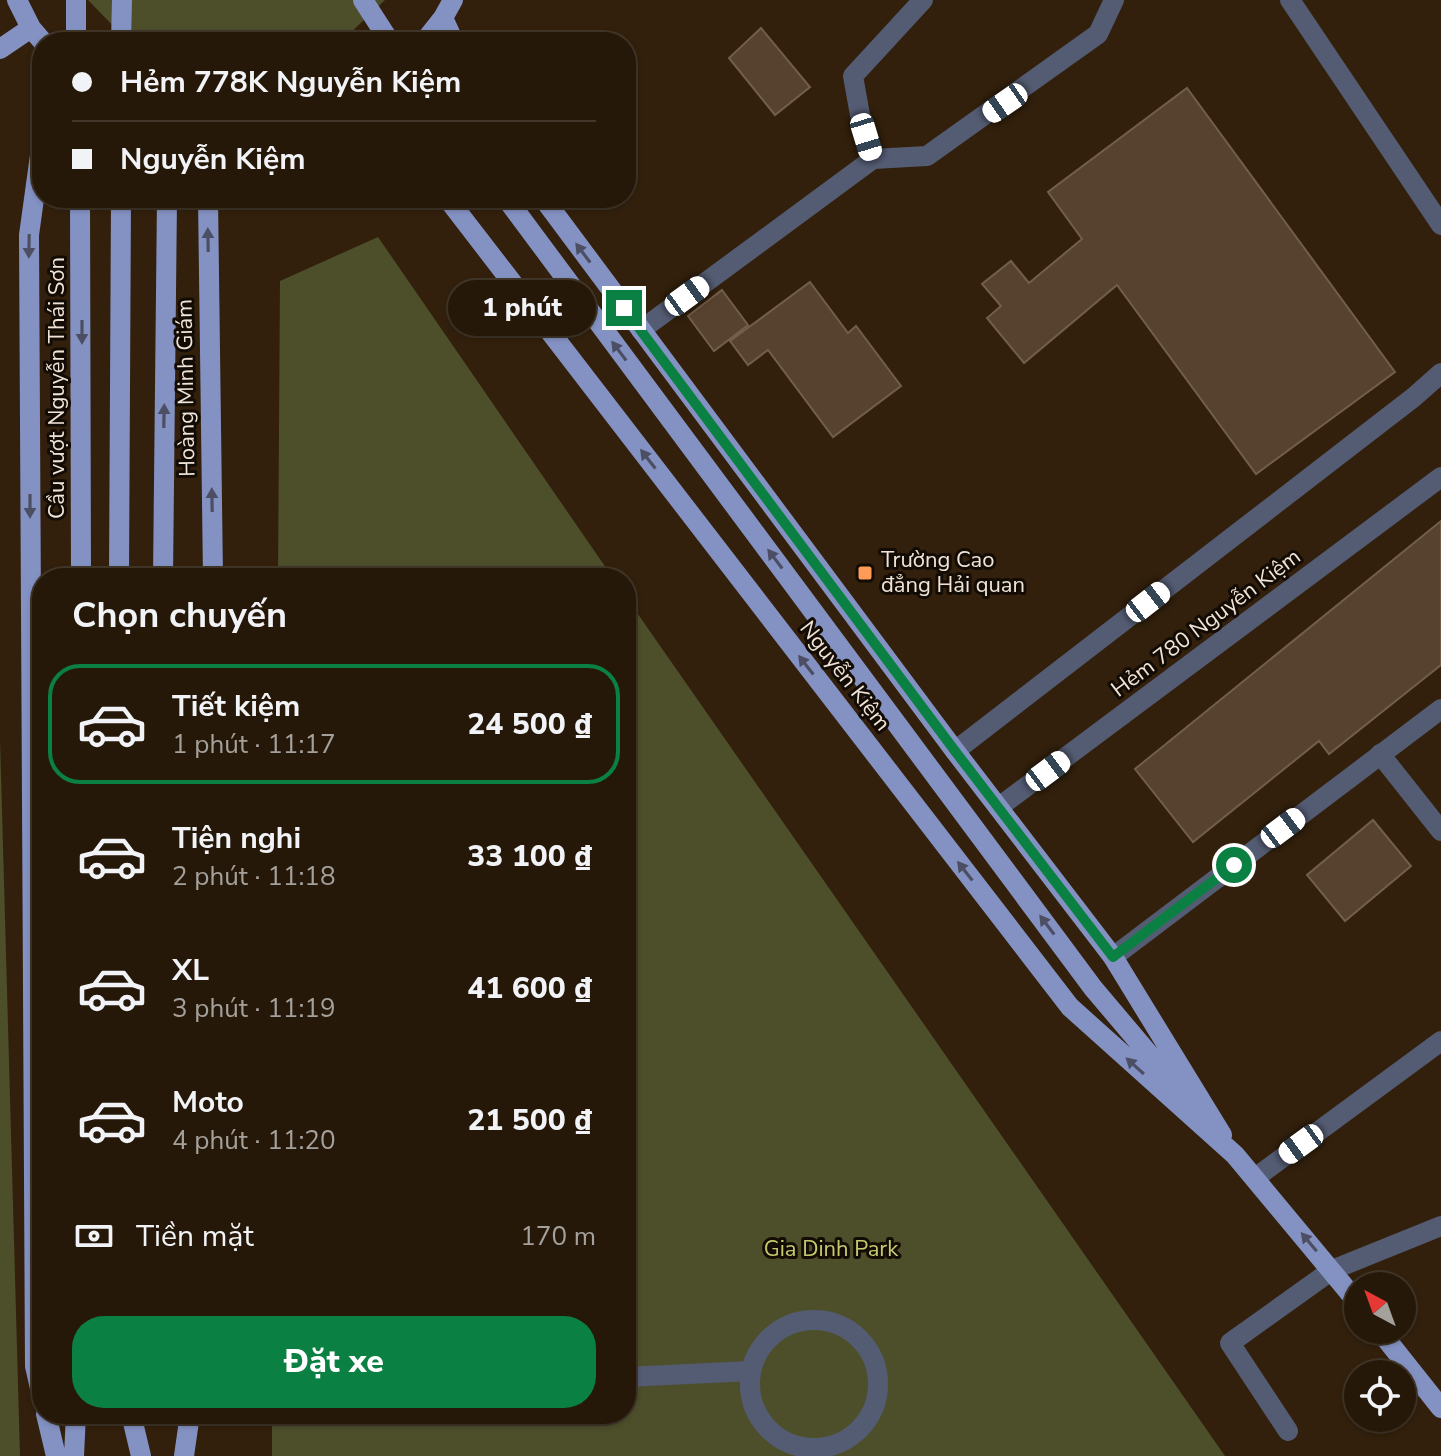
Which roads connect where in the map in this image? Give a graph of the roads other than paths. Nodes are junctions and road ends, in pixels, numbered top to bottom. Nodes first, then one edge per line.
1 (17, 0) edge
2 (76, 0) edge
3 (122, 0) edge
4 (363, 0) edge
5 (923, 0) edge
6 (1114, 0) edge
7 (1290, 0) edge
8 (448, 9) edge
9 (35, 32) edge
10 (76, 32) edge
11 (121, 32) edge
12 (384, 32) edge
13 (431, 32) edge
14 (452, 32) edge
15 (32, 37) edge
16 (0, 49) edge
17 (873, 159) junction
18 (33, 208) edge
19 (80, 208) edge
20 (121, 208) edge
21 (167, 208) edge
22 (208, 208) edge
23 (455, 208) edge
24 (513, 208) edge
25 (550, 208) edge
26 (1441, 225) edge
27 (641, 330) junction
28 (1441, 373) edge
29 (1441, 477) edge
30 (81, 568) edge
31 (119, 568) edge
32 (163, 568) edge
33 (213, 568) edge
34 (1441, 709) edge
35 (955, 751) junction
36 (1380, 754) junction
37 (32, 800) edge
38 (999, 807) junction
39 (1441, 831) edge
40 (1113, 957) junction
41 (1441, 1041) edge
42 (1235, 1155) junction
43 (1255, 1178) junction
44 (1441, 1226) edge
45 (1332, 1270) junction
46 (1344, 1285) edge
47 (1390, 1344) edge
48 (750, 1371) junction
49 (636, 1377) edge
50 (1441, 1408) edge
51 (48, 1424) edge
52 (76, 1424) edge
53 (133, 1424) edge
54 (189, 1424) edge
55 (1288, 1431) dead end
56 (56, 1456) edge
57 (74, 1456) edge
58 (141, 1456) edge
59 (184, 1456) edge

1 - 9 main road
2 - 10 main road
3 - 11 main road
4 - 12 main road
5 - 17 street
6 - 17 street
7 - 26 street
8 - 13 main road
8 - 14 main road
15 - 16 main road
17 - 27 street
18 -> 37 main road
19 -> 30 main road, Cầu vượt Nguyễn Thái Sơn
20 - 31 main road
32 -> 21 main road, Hoàng Minh Giám
33 -> 22 main road, Hoàng Minh Giám
42 -> 23 main road, Nguyễn Kiệm
42 -> 24 main road
27 -> 25 main road, Nguyễn Kiệm
27 - 35 main road, Nguyễn Kiệm
28 - 35 street
29 - 38 street, Hẻm 780 Nguyễn Kiệm
34 - 36 street
35 - 38 main road, Nguyễn Kiệm
36 - 39 street
36 - 40 street
38 - 40 main road, Nguyễn Kiệm
40 - 42 main road, Nguyễn Kiệm
41 - 43 street
42 - 43 main road, Nguyễn Kiệm
45 -> 43 main road, Nguyễn Kiệm
44 - 45 street
45 - 46 main road, Nguyễn Kiệm
45 - 55 street
47 - 50 main road
48 - 48 street
48 - 49 street
51 - 56 main road
52 - 57 main road
53 - 58 main road
54 - 59 main road

